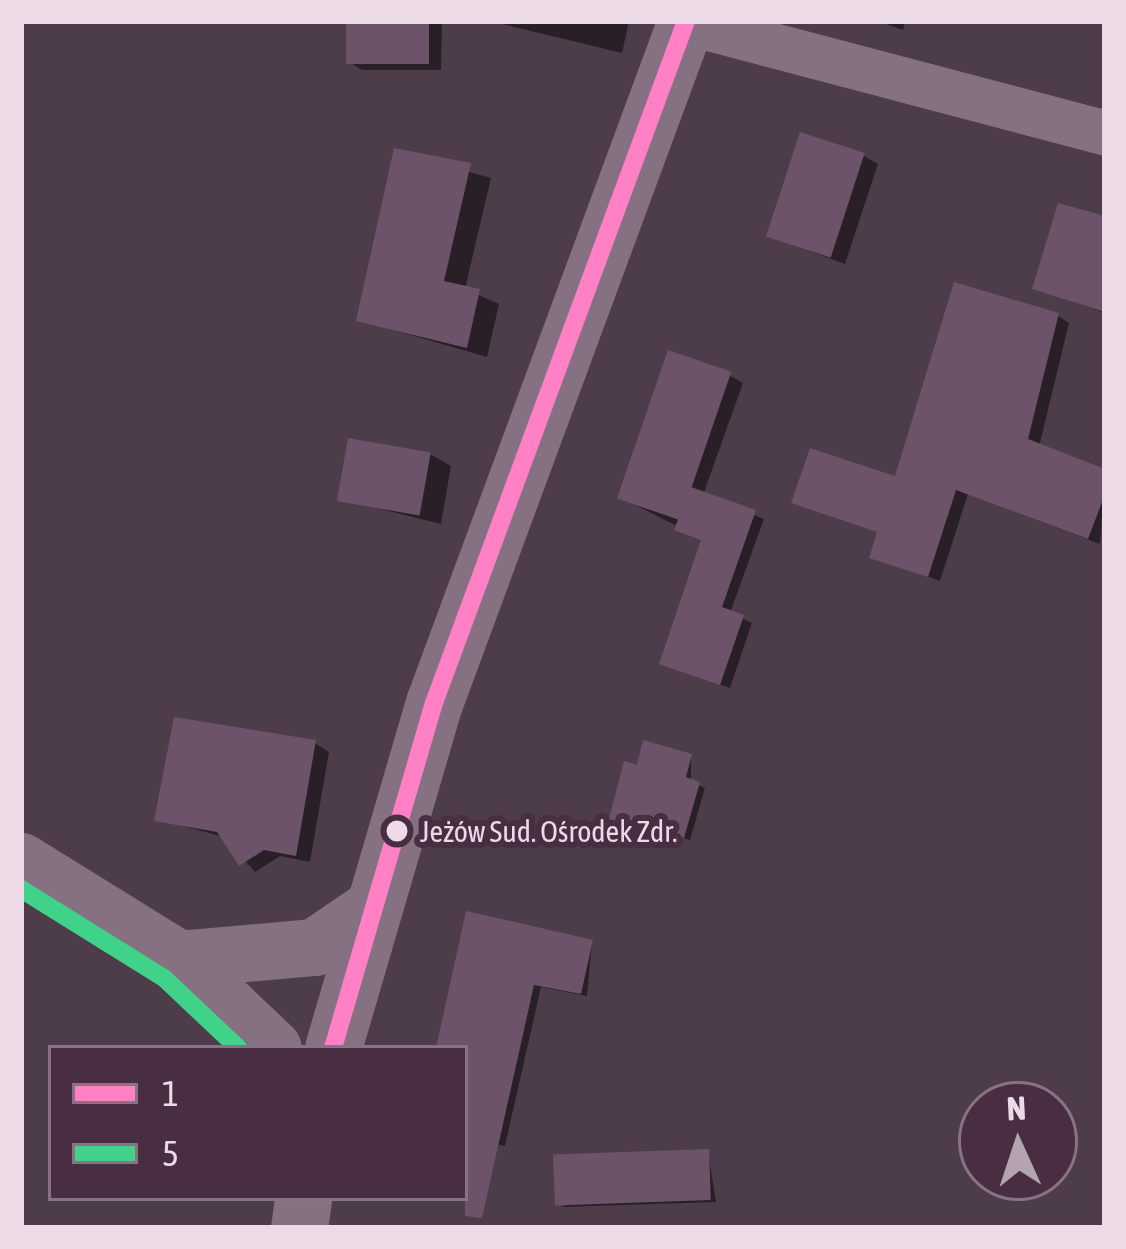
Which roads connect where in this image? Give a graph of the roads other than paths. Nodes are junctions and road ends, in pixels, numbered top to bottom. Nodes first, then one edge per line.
1 (686, 21) edge
2 (1105, 133) edge
3 (21, 861) edge
4 (368, 911) junction
5 (179, 959) junction
6 (270, 1045) edge
7 (334, 1045) edge

1 - 2 street
1 - 4 street
3 - 5 street
4 - 5 street
4 - 7 street
5 - 6 street

